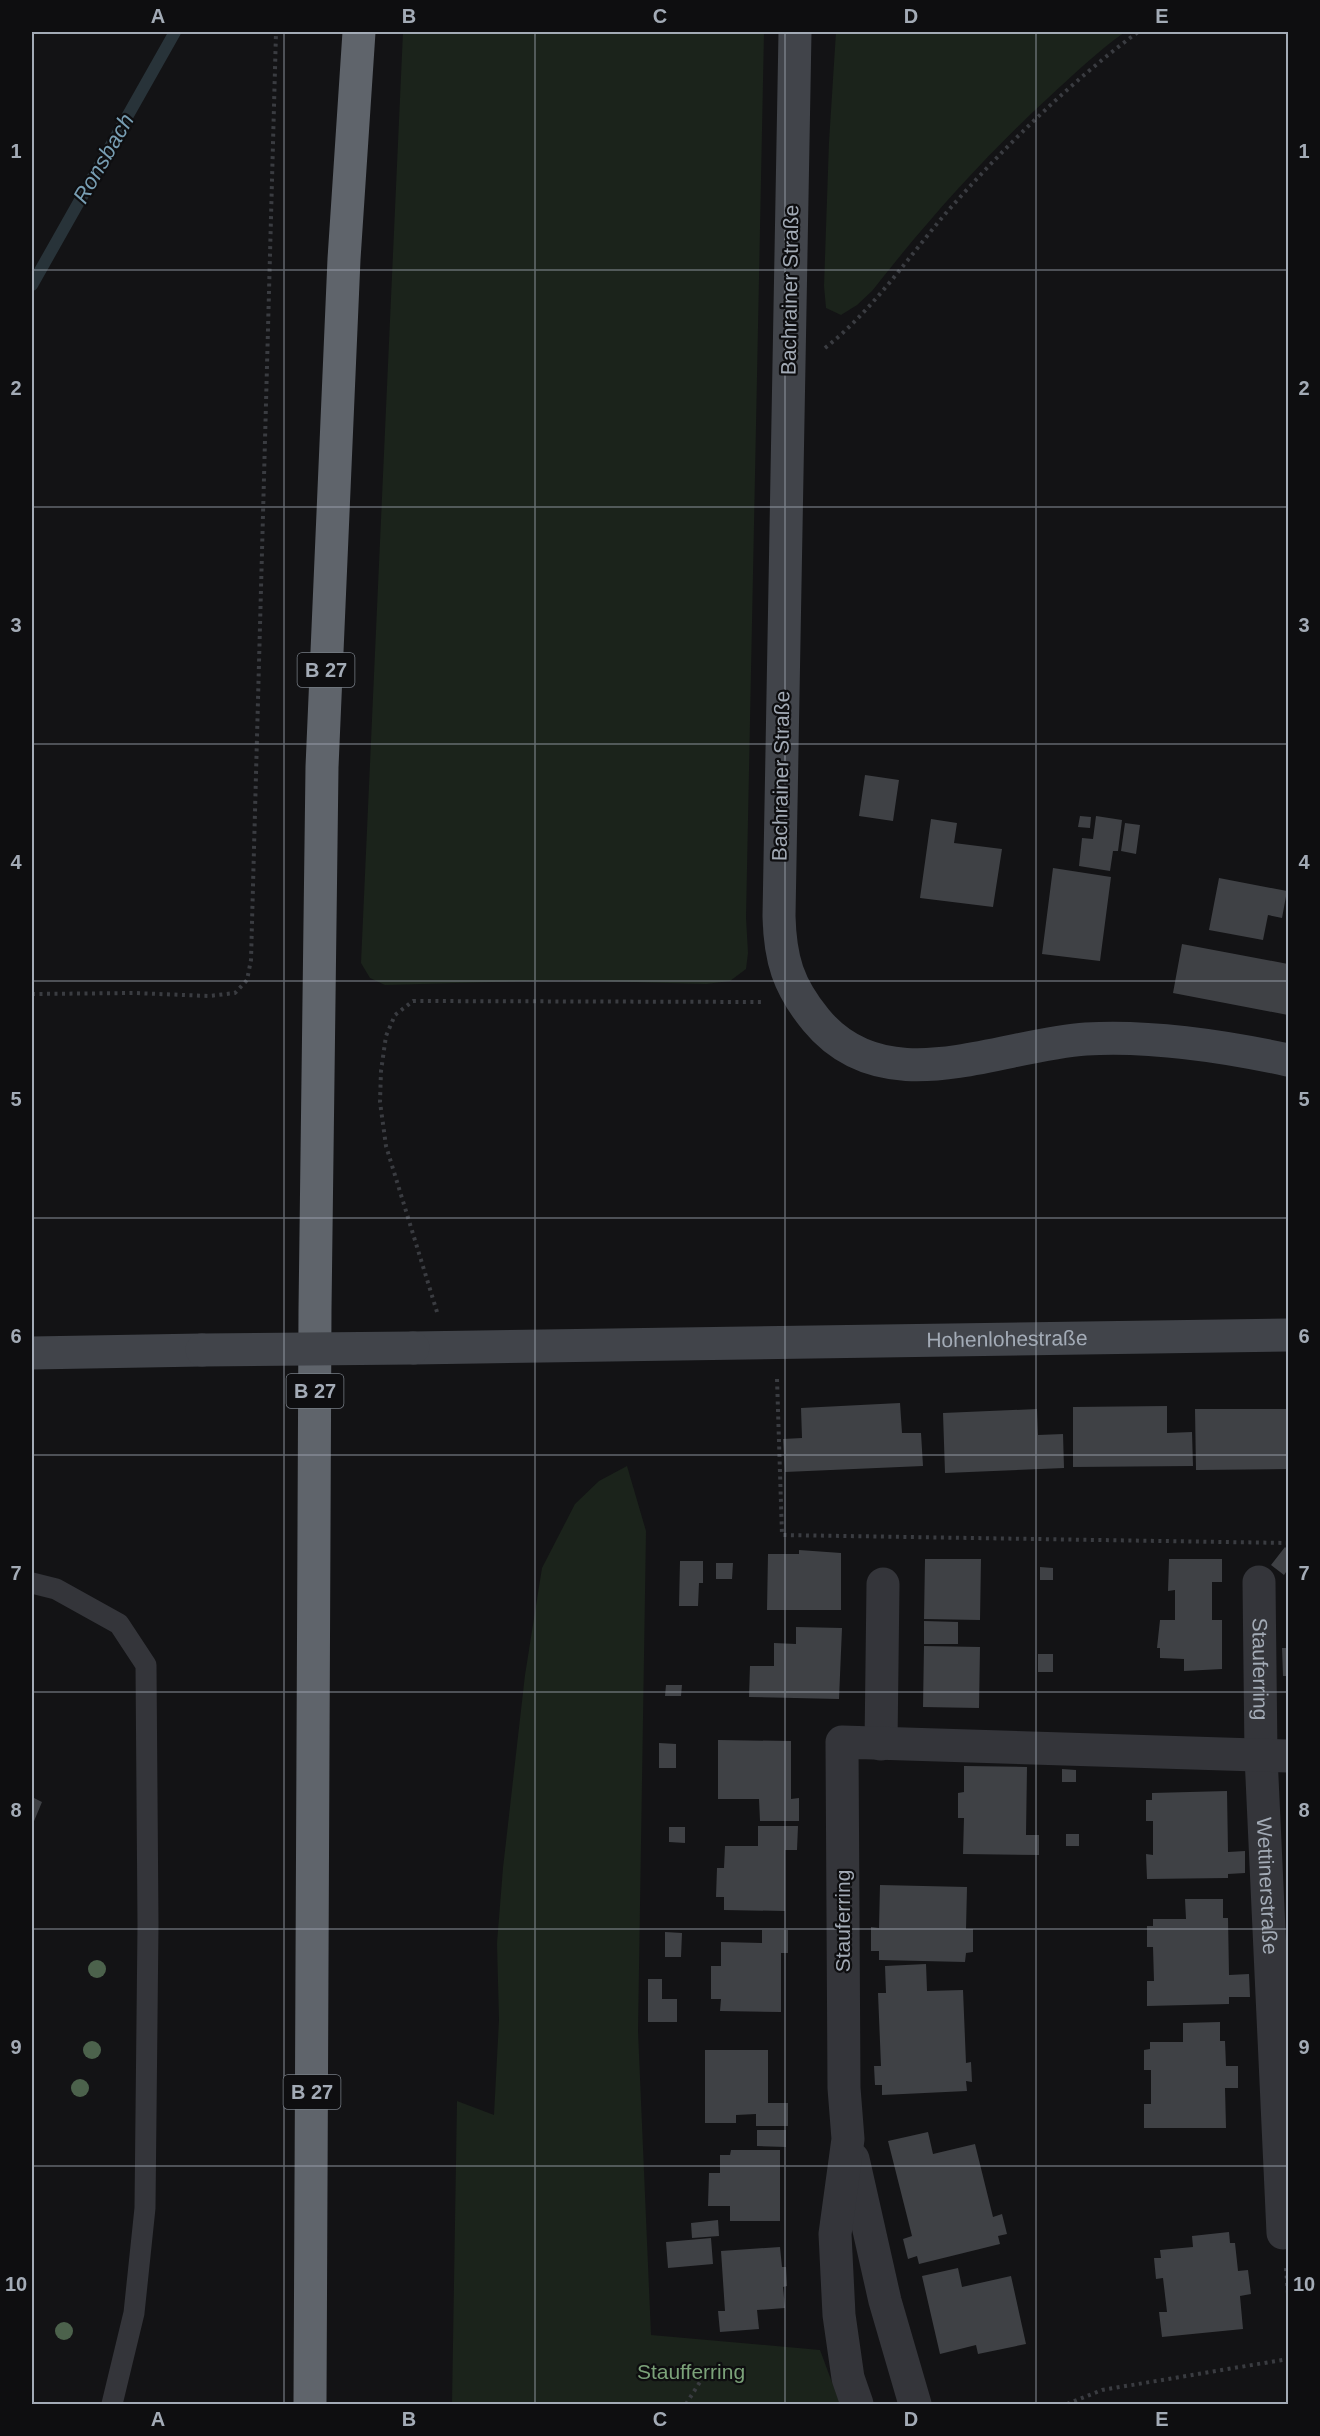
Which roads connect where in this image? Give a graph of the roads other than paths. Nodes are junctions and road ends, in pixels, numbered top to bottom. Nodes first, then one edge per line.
1 (359, 32) edge
2 (795, 32) edge
3 (1288, 1060) edge
4 (1288, 1335) edge
5 (32, 1353) edge
6 (1258, 1582) dead end
7 (32, 1583) edge
8 (883, 1584) dead end
9 (881, 1744) junction
10 (1275, 1756) edge
11 (848, 2139) junction
12 (1283, 2233) dead end
13 (112, 2404) edge
14 (310, 2404) edge
15 (857, 2404) edge
16 (915, 2404) edge

1 - 14 highway, B 27
2 - 3 main road, Bachrainer Straße
4 - 5 main road, Hohenlohestraße, bridge
6 - 10 street, Stauferring
7 - 13 lane
8 - 9 street
9 - 10 street, Stauferring
9 - 11 street, Stauferring
10 - 12 street, Wettinerstraße
11 - 15 street, Stauferring
11 - 16 street, Stauferring

